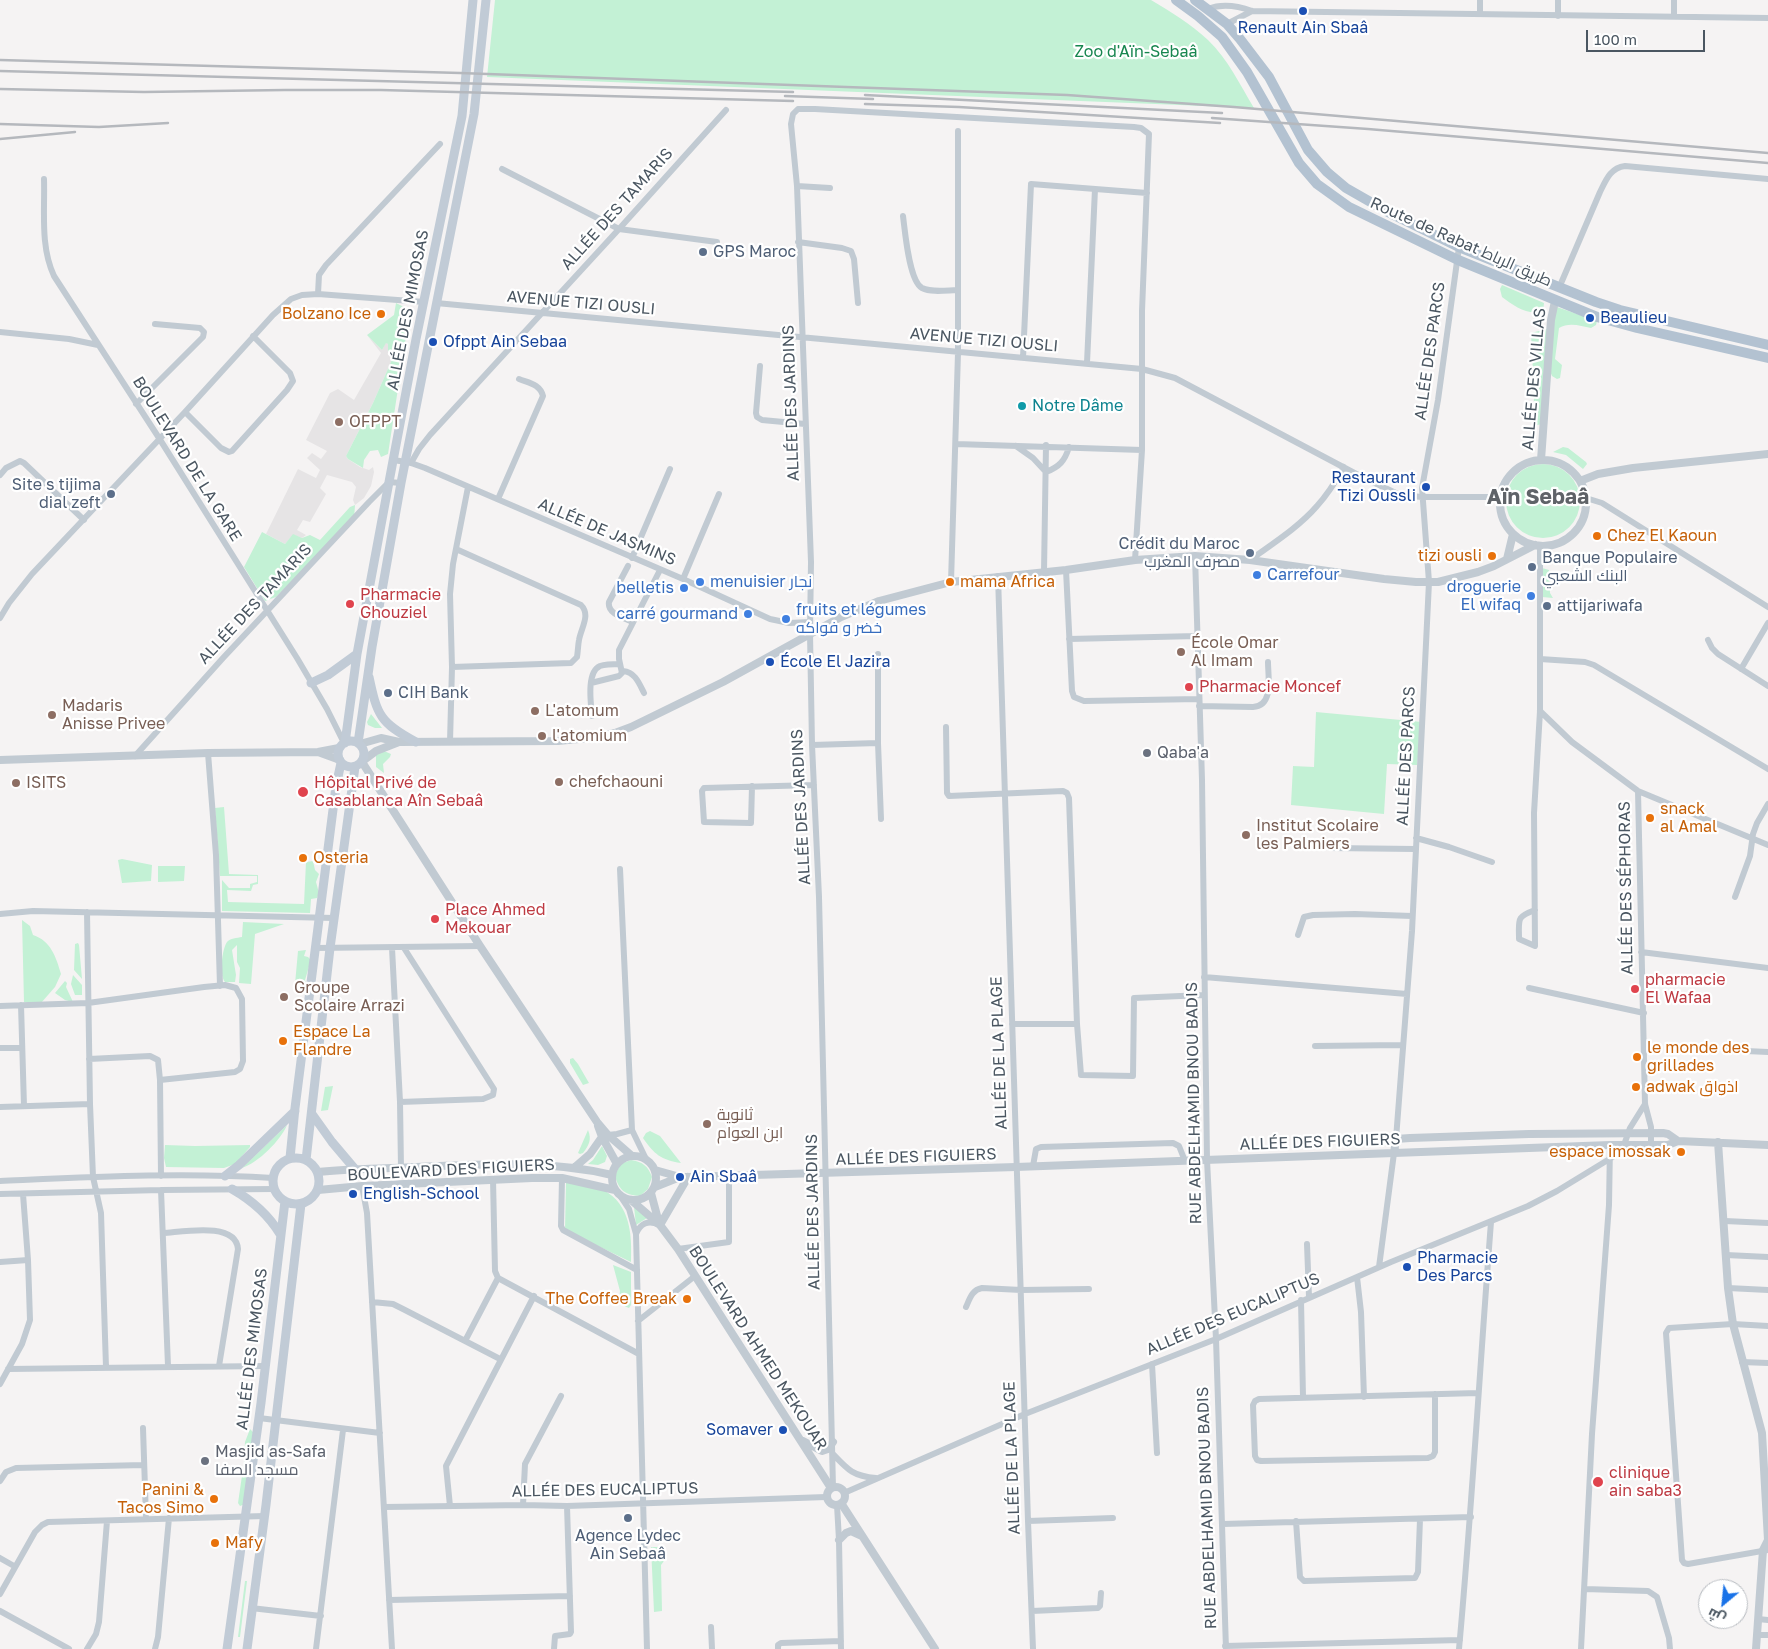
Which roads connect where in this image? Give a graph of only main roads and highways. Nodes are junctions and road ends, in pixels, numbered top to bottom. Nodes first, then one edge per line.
1 (472, 0) edge
2 (486, 0) edge
3 (1176, 0) edge
4 (1203, 4) edge
5 (1768, 346) edge
6 (1768, 358) edge
7 (357, 654) junction
8 (368, 673) junction
9 (311, 683) road end
10 (416, 742) road end
11 (359, 743) junction
12 (343, 745) junction
13 (340, 761) junction
14 (360, 763) junction
15 (295, 1111) junction
16 (312, 1114) junction
17 (290, 1158) junction
18 (306, 1160) junction
19 (354, 1168) road end
20 (225, 1176) road end
21 (232, 1190) road end
22 (285, 1201) junction
23 (301, 1204) junction
24 (280, 1234) junction
25 (227, 1649) edge
26 (247, 1649) edge

1 - 7 main road, ALLÉE DES MIMOSAS
2 - 8 main road, ALLÉE DES MIMOSAS
3 - 6 main road, Route de Rabat طريق الرباط
4 - 5 main road, Route de Rabat طريق الرباط
7 - 9 main road
7 - 12 main road, ALLÉE DES MIMOSAS
8 - 10 main road
8 - 11 main road, ALLÉE DES MIMOSAS
11 - 12 main road
11 - 14 main road
12 - 13 main road
13 - 14 main road
13 - 15 main road
14 - 16 main road
15 - 17 main road
15 - 20 main road
16 - 18 main road
16 - 19 main road
17 - 18 main road
17 - 22 main road
18 - 23 main road
21 - 24 main road
22 - 23 main road
22 - 24 main road, ALLÉE DES MIMOSAS
23 - 26 main road, ALLÉE DES MIMOSAS
24 - 25 main road, ALLÉE DES MIMOSAS

